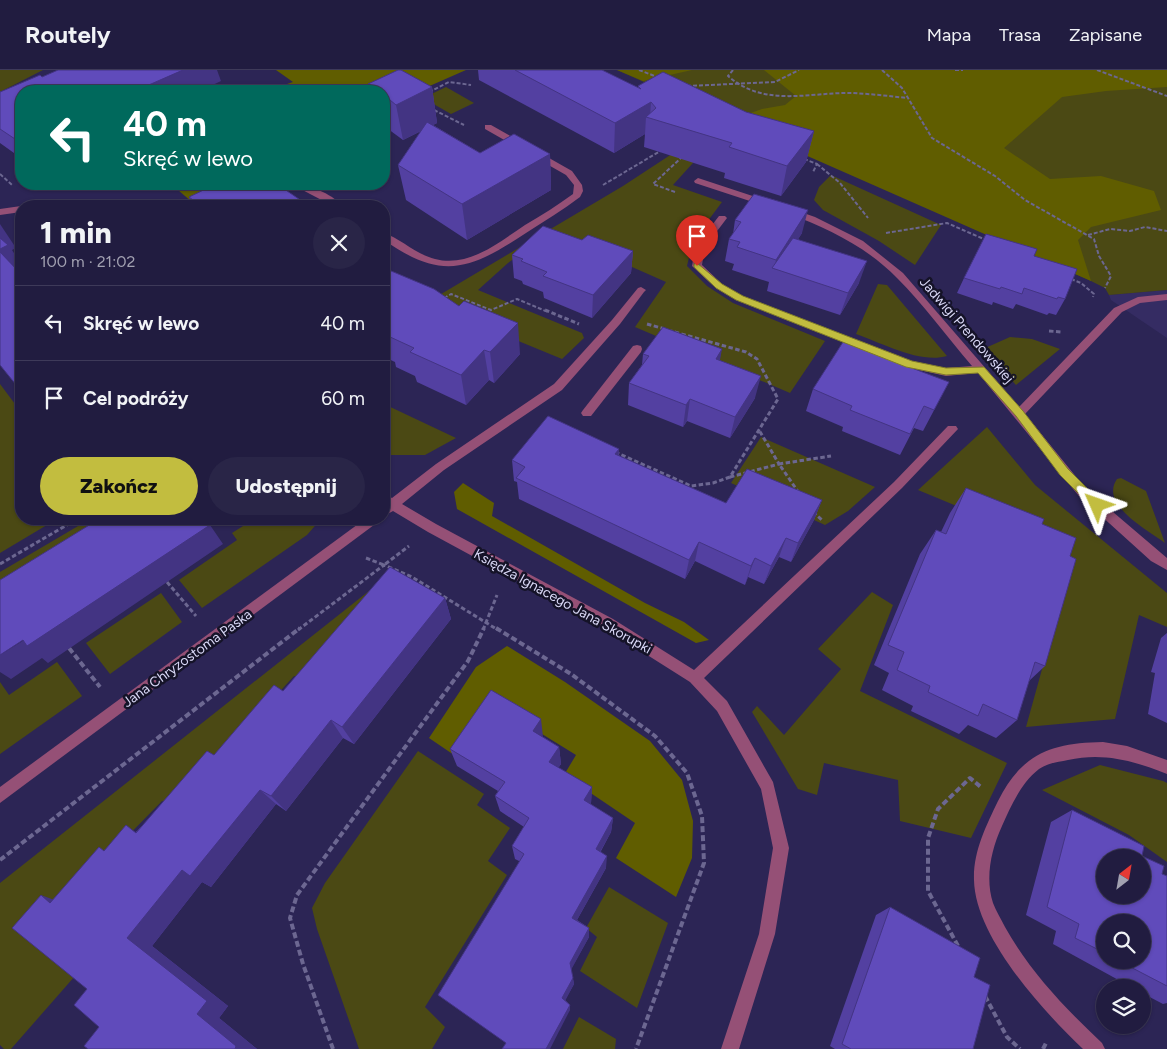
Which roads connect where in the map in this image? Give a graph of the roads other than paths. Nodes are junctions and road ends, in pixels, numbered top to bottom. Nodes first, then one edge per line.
1 (488, 127) road end
2 (698, 181) dead end
3 (311, 190) edge
4 (328, 200) edge
5 (15, 210) edge
6 (0, 212) edge
7 (722, 218) dead end
8 (390, 240) edge
9 (640, 290) dead end
10 (1167, 297) edge
11 (637, 349) dead end
12 (981, 369) junction
13 (587, 413) dead end
14 (1020, 414) junction
15 (952, 429) dead end
16 (390, 502) edge
17 (390, 507) edge
18 (366, 525) edge
19 (1167, 565) edge
20 (695, 678) junction
21 (1167, 767) edge
22 (0, 796) edge
23 (730, 1049) edge
24 (1096, 1049) edge

1 - 8 street
2 - 12 street, Jadwigi Prendowskiej
3 - 4 street
5 - 6 street
7 - 12 street
9 - 16 street
10 - 14 street
11 - 13 street
12 - 14 street, Jadwigi Prendowskiej
14 - 19 street, Jadwigi Prendowskiej
15 - 20 street
17 - 20 street, Księdza Ignacego Jana Skorupki
18 - 22 street, Jana Chryzostoma Paska
20 - 23 street, Księdza Ignacego Jana Skorupki
21 - 24 street

